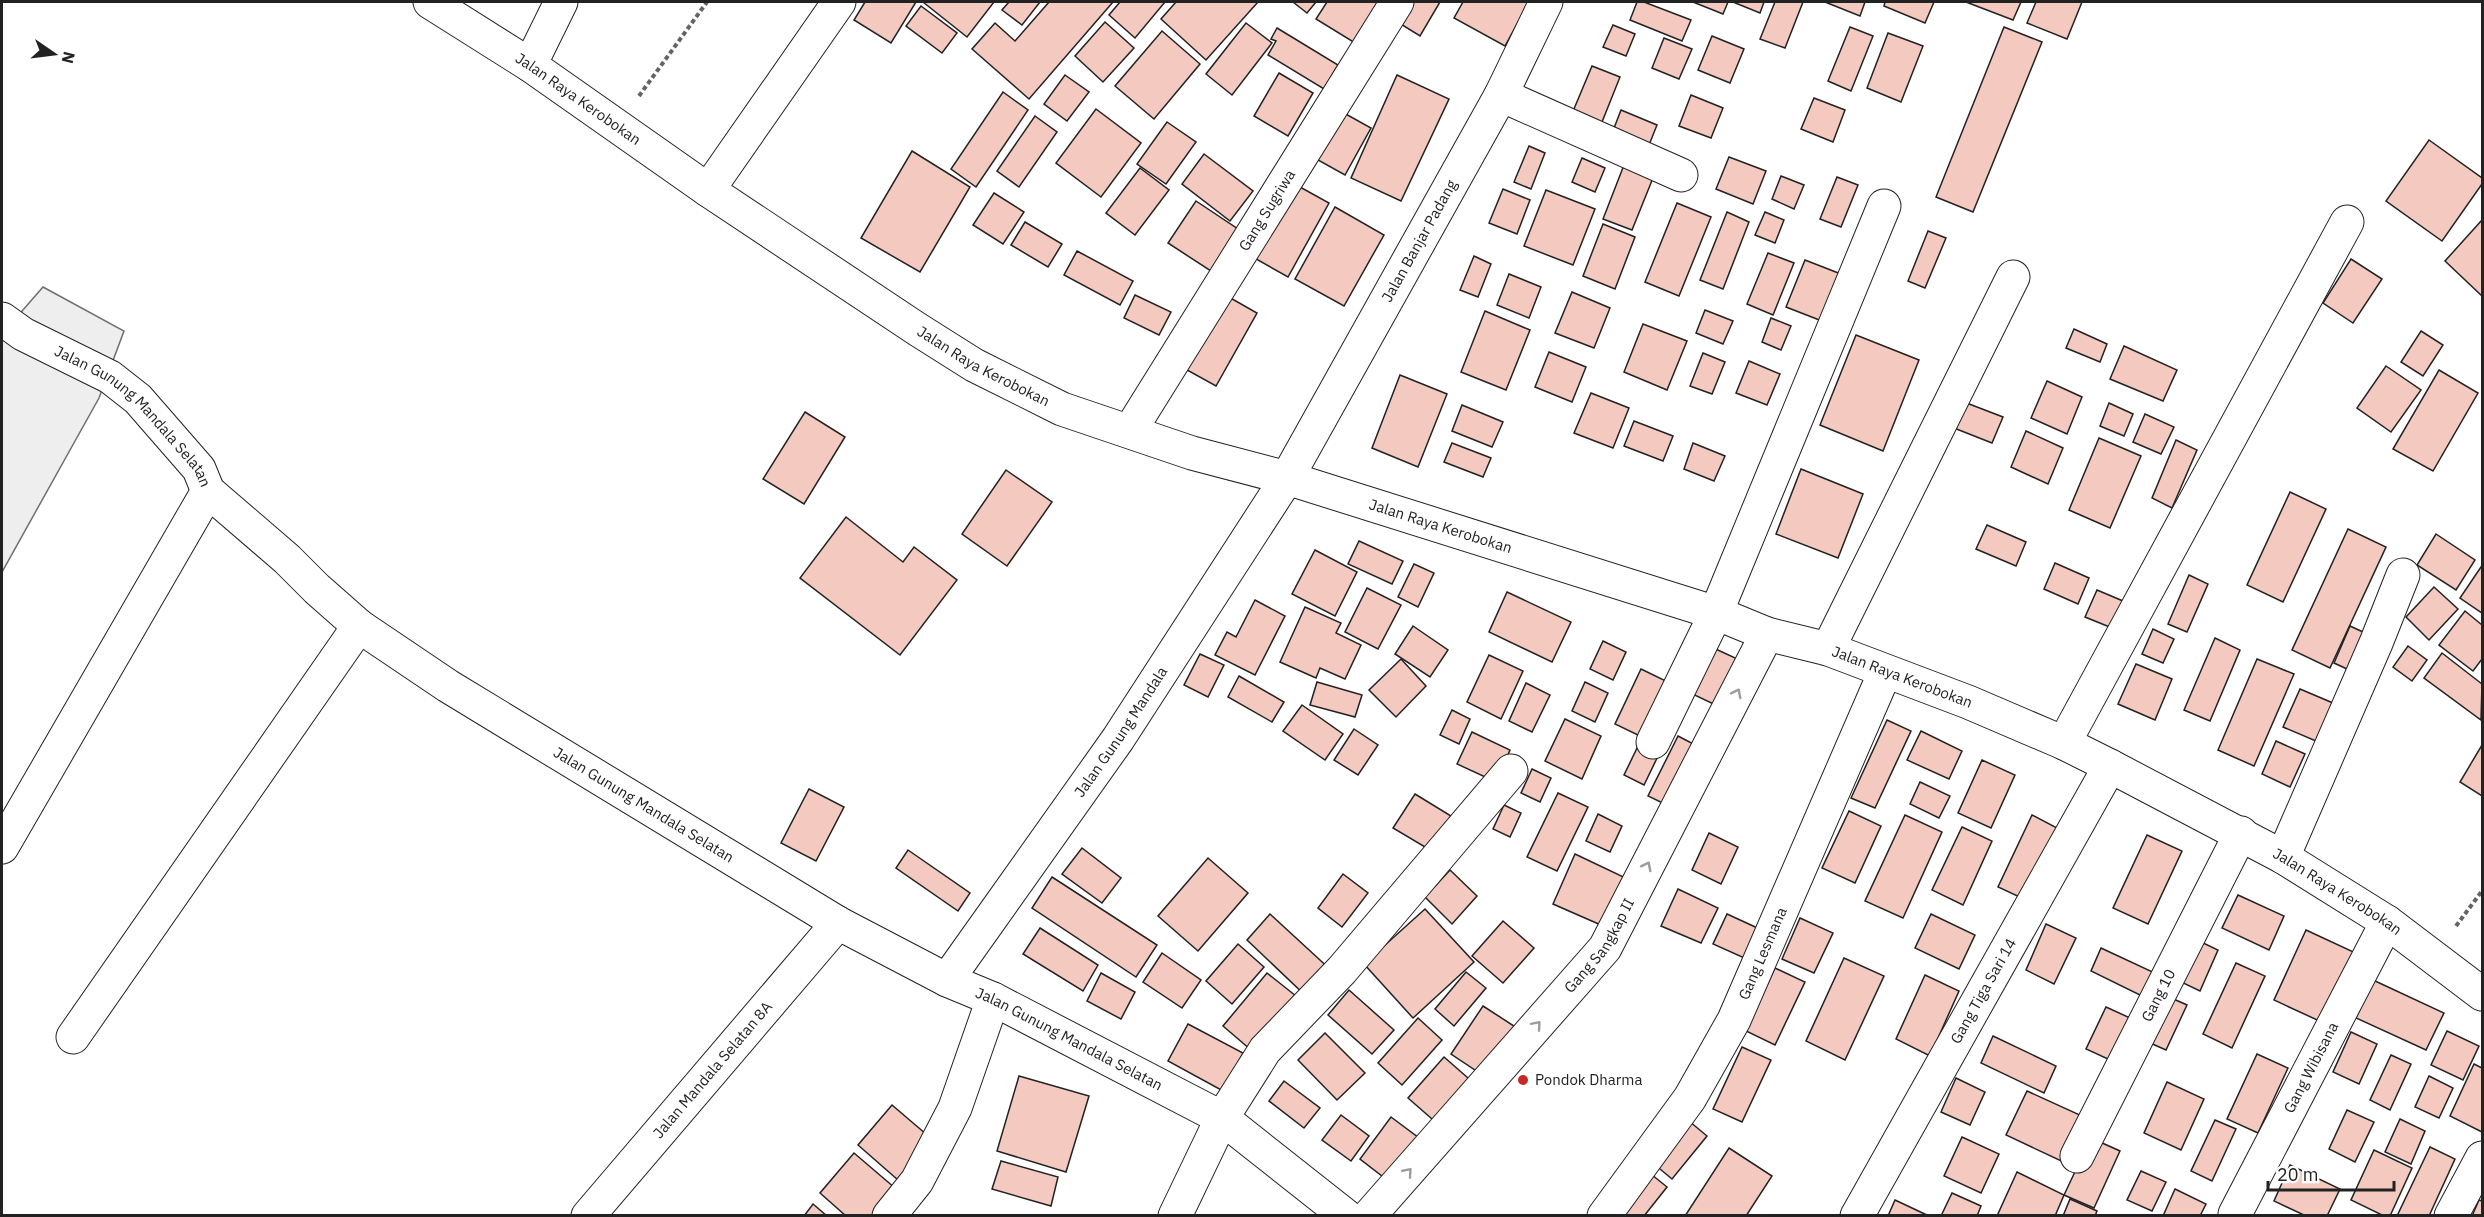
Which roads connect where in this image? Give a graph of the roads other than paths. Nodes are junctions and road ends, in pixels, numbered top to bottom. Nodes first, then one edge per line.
1 (430, 2) edge
2 (561, 2) edge
3 (839, 2) edge
4 (1397, 2) edge
5 (1546, 2) edge
6 (530, 65) junction
7 (1501, 95) junction
8 (1681, 175) dead end
9 (708, 190) junction
10 (1884, 206) dead end
11 (2347, 222) dead end
12 (2013, 277) dead end
13 (2, 319) edge
14 (1136, 421) dead end
15 (1287, 478) junction
16 (208, 491) junction
17 (2403, 575) dead end
18 (1716, 613) junction
19 (359, 626) junction
20 (1767, 634) junction
21 (1828, 649) junction
22 (1886, 672) junction
23 (1653, 742) dead end
24 (2064, 743) junction
25 (2110, 766) junction
26 (1510, 771) dead end
27 (2241, 833) junction
28 (2, 847) edge
29 (2283, 856) junction
30 (2387, 922) junction
31 (838, 923) junction
32 (947, 980) junction
33 (2482, 994) edge
34 (993, 999) junction
35 (73, 1037) dead end
36 (1222, 1118) junction
37 (2077, 1156) dead end
38 (2482, 1158) edge
39 (2235, 1214) dead end
40 (588, 1215) edge
41 (889, 1215) edge
42 (1175, 1215) edge
43 (1346, 1215) edge
44 (1369, 1215) edge
45 (1604, 1215) edge
46 (1857, 1215) edge
47 (2451, 1215) edge

1 - 6 street, Jalan Raya Kerobokan
2 - 6 street
3 - 9 street
4 - 14 street, Gang Sugriwa
5 - 7 street, Jalan Banjar Padang
6 - 9 street, Jalan Raya Kerobokan
7 - 8 street
7 - 15 street, Jalan Banjar Padang
9 - 15 street, Jalan Raya Kerobokan
10 - 18 street
11 - 24 street
12 - 21 street
13 - 16 street, Jalan Gunung Mandala Selatan
15 - 18 street, Jalan Raya Kerobokan
15 - 32 street, Jalan Gunung Mandala
16 - 19 street, Jalan Gunung Mandala Selatan
16 - 28 street
17 - 29 street
18 - 20 street, Jalan Raya Kerobokan
18 - 23 street
19 - 31 street, Jalan Gunung Mandala Selatan
19 - 35 street
20 - 21 street, Jalan Raya Kerobokan
44 -> 20 street, Gang Sangkap II
21 - 22 street, Jalan Raya Kerobokan
22 - 24 street, Jalan Raya Kerobokan
22 - 45 street, Gang Lesmana
24 - 25 street, Jalan Raya Kerobokan
25 - 27 street, Jalan Raya Kerobokan
25 - 46 street, Gang Tiga Sari 14
26 - 36 street
27 - 29 street, Jalan Raya Kerobokan
27 - 37 street, Gang 10
29 - 30 street, Jalan Raya Kerobokan
30 - 33 street, Jalan Raya Kerobokan
30 - 39 street, Gang Wibisana
31 - 32 street, Jalan Gunung Mandala Selatan
31 - 40 street, Jalan Mandala Selatan 8A
32 - 34 street, Jalan Gunung Mandala Selatan
34 - 36 street, Jalan Gunung Mandala Selatan
34 - 41 street
36 - 42 street
36 - 43 street, Jalan Gunung Mandala Selatan
38 - 47 street

